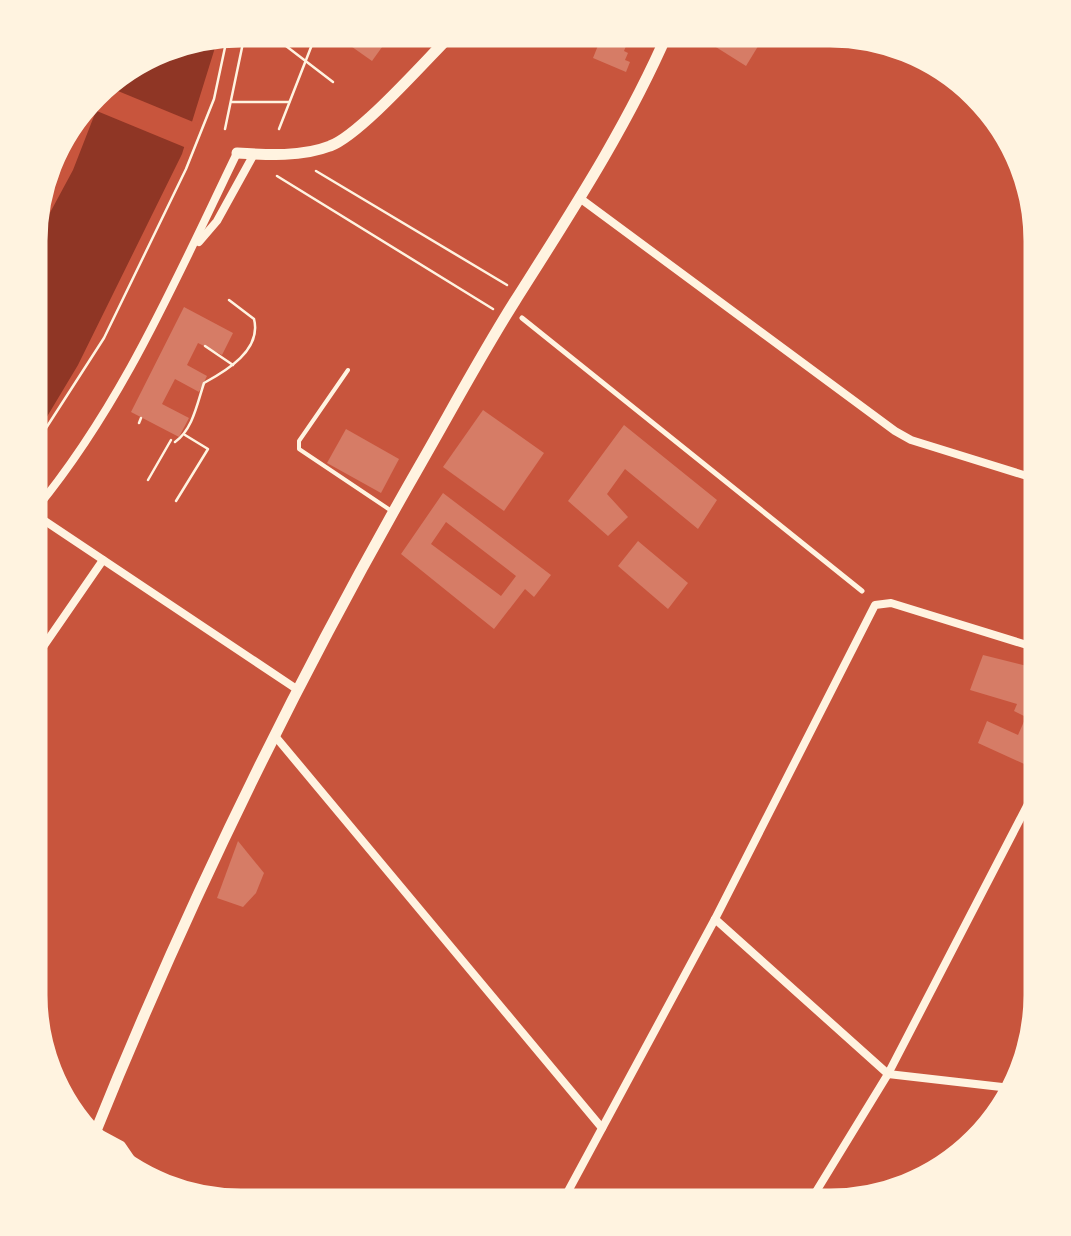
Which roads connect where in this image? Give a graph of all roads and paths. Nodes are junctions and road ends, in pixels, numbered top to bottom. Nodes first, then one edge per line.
1 (225, 45) edge
2 (242, 45) edge
3 (288, 45) edge
4 (312, 45) edge
5 (441, 45) edge
6 (662, 45) edge
7 (306, 61) junction
8 (333, 82) dead end
9 (230, 102) junction
10 (290, 102) junction
11 (225, 128) dead end
12 (279, 129) dead end
13 (238, 152) joint
14 (254, 154) junction
15 (316, 171) dead end
16 (276, 176) dead end
17 (581, 199) junction
18 (193, 250) junction
19 (507, 285) dead end
20 (229, 300) dead end
21 (493, 309) dead end
22 (522, 318) dead end
23 (205, 346) dead end
24 (234, 366) junction
25 (348, 370) dead end
26 (45, 430) edge
27 (184, 434) junction
28 (1026, 476) edge
29 (148, 480) dead end
30 (45, 497) edge
31 (176, 501) dead end
32 (394, 513) junction
33 (45, 524) edge
34 (102, 560) junction
35 (862, 592) dead end
36 (45, 644) edge
37 (1026, 645) edge
38 (298, 690) junction
39 (274, 736) junction
40 (1026, 808) edge
41 (715, 920) junction
42 (888, 1074) junction
43 (1002, 1088) edge
44 (97, 1128) edge
45 (602, 1128) junction
46 (568, 1191) edge
47 (816, 1191) edge

1 - 26 path
2 - 9 path
3 - 7 path
4 - 7 path
5 - 14 main road
6 - 17 main road
7 - 8 path
7 - 10 path
9 - 10 path
9 - 11 path
10 - 12 path
13 - 14 main road
13 - 18 street
14 - 18 street
15 - 19 path
16 - 21 path
17 - 28 street
17 - 32 main road
18 - 30 street
20 - 24 path
22 - 35 street
23 - 24 path
24 - 27 path
25 - 32 lane
27 - 29 path
27 - 31 path
32 - 38 main road
33 - 34 street
34 - 36 street
34 - 38 street
37 - 41 street
38 - 39 main road
39 - 44 main road
39 - 45 street
40 - 42 street
41 - 42 street
41 - 45 street
42 - 43 street
42 - 47 street
45 - 46 street

